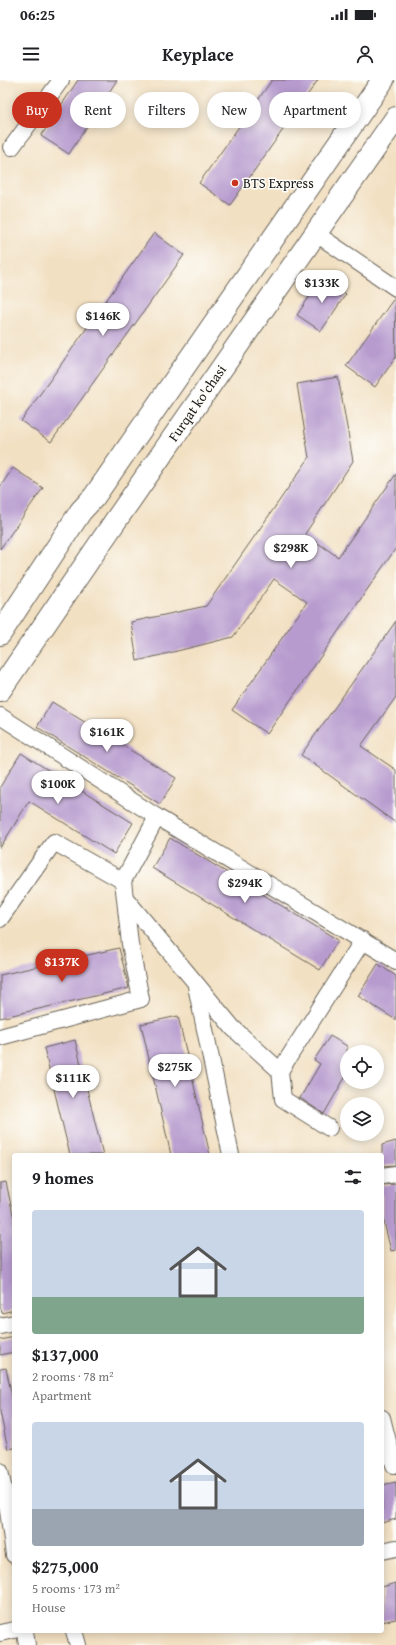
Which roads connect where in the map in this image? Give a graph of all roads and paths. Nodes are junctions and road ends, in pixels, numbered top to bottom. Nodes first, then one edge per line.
1 (61, 80) edge
2 (383, 80) edge
3 (396, 118) edge
4 (12, 147) dead end
5 (315, 233) junction
6 (396, 288) edge
7 (0, 634) edge
8 (0, 690) edge
9 (0, 716) edge
10 (157, 817) junction
11 (123, 881) junction
12 (126, 899) junction
13 (0, 919) edge
14 (363, 940) junction
15 (396, 961) edge
16 (195, 984) junction
17 (0, 1037) edge
18 (280, 1071) junction
19 (329, 1128) dead end
20 (231, 1153) edge
21 (396, 1174) edge
22 (384, 1176) edge
23 (12, 1323) edge
24 (0, 1326) edge
25 (384, 1429) edge
26 (391, 1466) edge
27 (0, 1471) edge
28 (12, 1540) edge
29 (396, 1548) edge
30 (384, 1551) edge
31 (12, 1630) edge
32 (0, 1633) edge
33 (24, 1633) edge
34 (75, 1633) edge
35 (27, 1645) edge
36 (78, 1645) edge

1 - 4 street
2 - 7 main road
3 - 5 main road, Furqat ko'chasi
5 - 6 street
5 - 8 main road, Furqat ko'chasi
9 - 10 street
10 - 11 street
10 - 14 street
11 - 12 street
11 - 13 street
12 - 16 street
12 - 17 street
14 - 15 street
14 - 18 street
16 - 18 street
16 - 20 street
18 - 19 street
21 - 22 street
23 - 24 street
25 - 26 street
27 - 28 street
29 - 30 street
31 - 32 street
33 - 35 street
34 - 36 street

